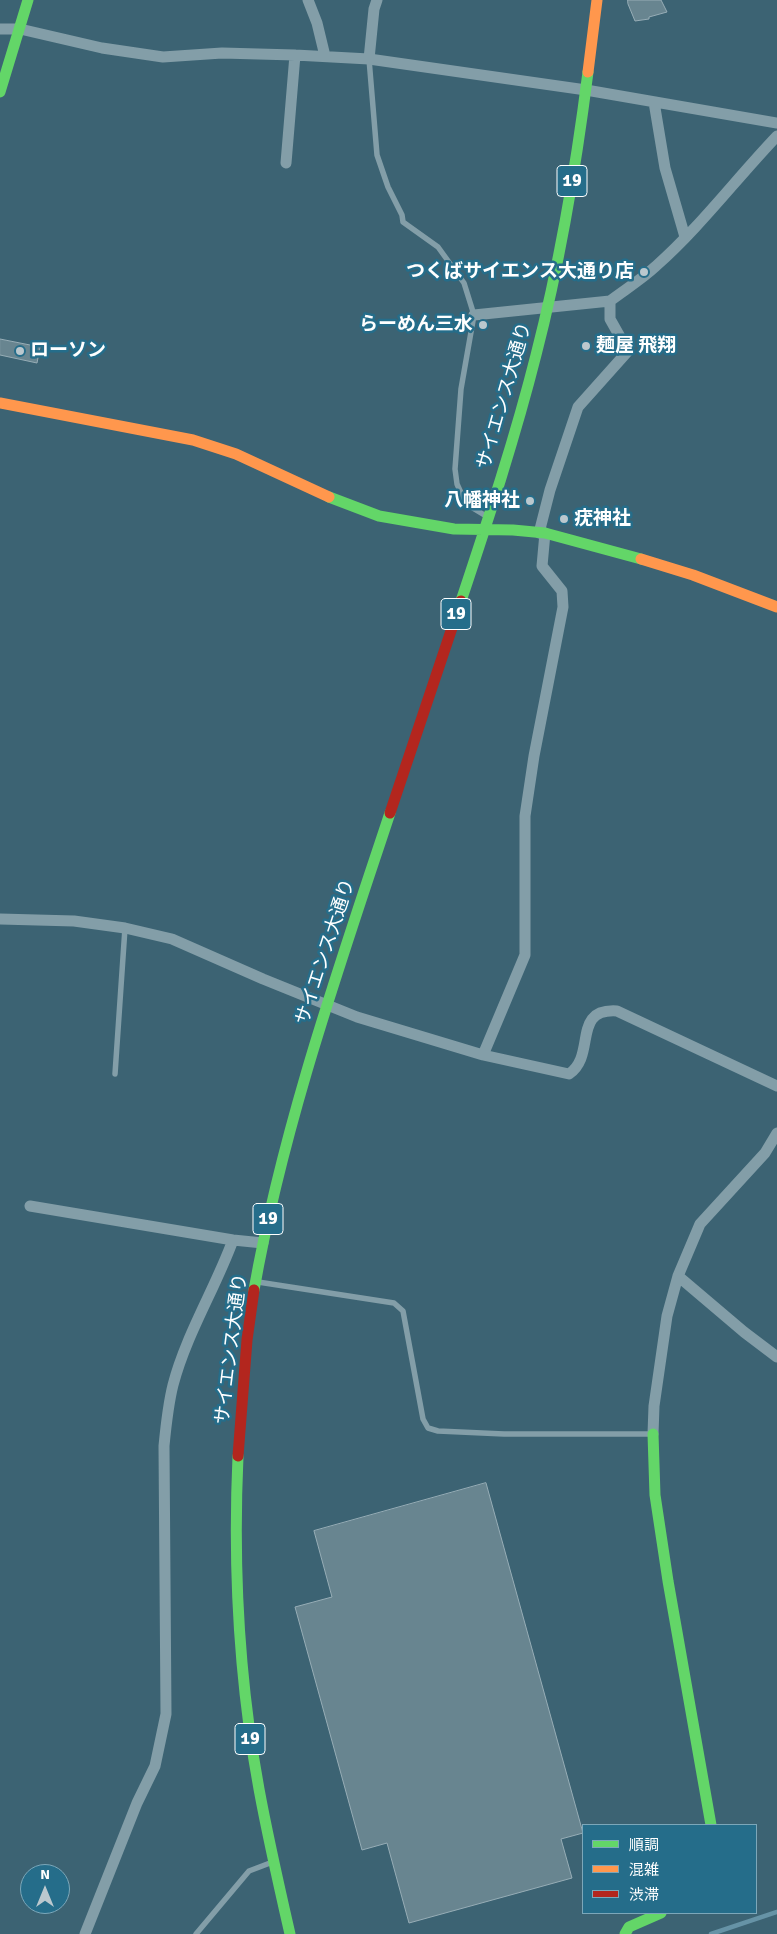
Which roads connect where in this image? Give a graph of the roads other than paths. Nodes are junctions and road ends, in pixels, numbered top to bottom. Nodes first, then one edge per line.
1 (28, 0) edge
2 (308, 0) edge
3 (377, 0) edge
4 (597, 0) edge
5 (0, 29) edge
6 (20, 29) junction
7 (295, 55) junction
8 (325, 56) junction
9 (369, 59) junction
10 (586, 90) junction
11 (0, 92) edge
12 (654, 102) junction
13 (777, 123) edge
14 (777, 136) edge
15 (286, 164) dead end
16 (685, 237) junction
17 (610, 301) junction
18 (547, 308) junction
19 (474, 315) junction
20 (0, 403) edge
21 (488, 518) junction
22 (484, 531) junction
23 (542, 533) junction
24 (777, 607) edge
25 (0, 920) edge
26 (124, 928) junction
27 (327, 1005) junction
28 (483, 1055) junction
29 (115, 1074) dead end
30 (777, 1086) edge
31 (777, 1133) edge
32 (30, 1206) dead end
33 (233, 1240) junction
34 (263, 1243) junction
35 (678, 1276) junction
36 (256, 1282) junction
37 (777, 1357) edge
38 (652, 1434) junction
39 (711, 1824) edge
40 (273, 1862) junction
41 (658, 1914) edge
42 (85, 1934) edge
43 (196, 1934) edge
44 (290, 1934) edge
45 (625, 1934) edge

1 - 6 main road
2 - 8 street
3 - 9 street
4 - 10 main road, サイエンス大通り / 19
5 - 6 street
6 - 7 street
6 - 11 main road
7 - 8 street
7 - 15 street
8 - 9 street
9 - 10 street
9 - 19 lane
10 - 12 street
10 - 18 main road, サイエンス大通り / 19
12 - 13 street
12 - 16 street
14 - 16 street
16 - 17 street
17 - 18 street
17 - 23 street
18 - 19 street
18 - 21 main road, サイエンス大通り / 19
19 - 21 lane
20 - 22 main road
21 - 22 main road, サイエンス大通り / 19
22 - 23 main road
22 - 27 main road, サイエンス大通り / 19
23 - 24 main road
23 - 28 street
25 - 26 street
26 - 27 street
26 - 29 lane
27 - 28 street
27 - 34 main road, サイエンス大通り / 19
28 - 30 street
31 - 35 street
32 - 33 street
33 - 34 street
33 - 42 street
34 - 36 main road, サイエンス大通り / 19
35 - 37 street
35 - 38 street
36 - 38 lane
36 - 40 main road, サイエンス大通り / 19
38 - 39 main road
40 - 43 lane
40 - 44 main road, サイエンス大通り / 19
41 - 45 main road

